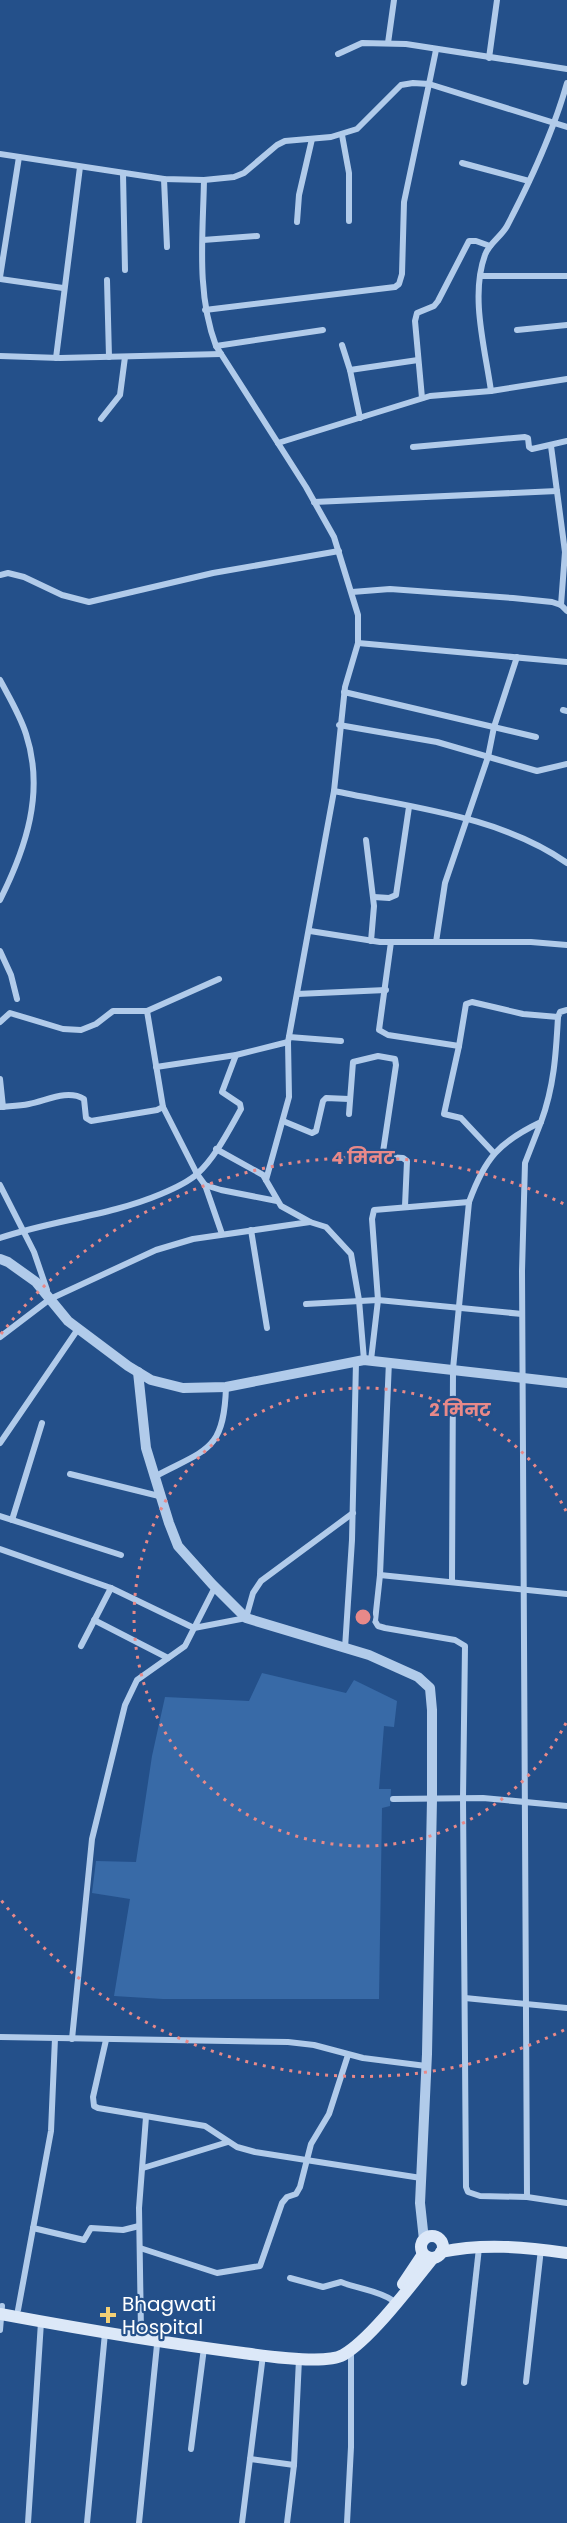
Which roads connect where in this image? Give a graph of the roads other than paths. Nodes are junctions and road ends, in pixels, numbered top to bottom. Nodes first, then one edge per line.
1 (394, 0) edge
2 (496, 0) edge
3 (388, 43) junction
4 (436, 50) junction
5 (338, 54) dead end
6 (489, 57) junction
7 (567, 69) edge
8 (567, 83) edge
9 (429, 84) junction
10 (556, 123) junction
11 (567, 127) edge
12 (342, 135) junction
13 (312, 139) junction
14 (0, 154) edge
15 (19, 157) junction
16 (462, 163) dead end
17 (80, 167) junction
18 (123, 174) junction
19 (164, 179) junction
20 (204, 180) junction
21 (529, 181) junction
22 (349, 221) dead end
23 (297, 222) dead end
24 (257, 236) dead end
25 (203, 240) junction
26 (490, 246) junction
27 (167, 247) dead end
28 (125, 270) dead end
29 (481, 276) junction
30 (567, 276) edge
31 (0, 278) edge
32 (107, 280) dead end
33 (63, 288) junction
34 (205, 310) junction
35 (567, 325) edge
36 (323, 330) dead end
37 (517, 330) dead end
38 (342, 345) dead end
39 (216, 346) junction
40 (221, 354) junction
41 (0, 356) edge
42 (109, 357) junction
43 (125, 357) junction
44 (56, 358) junction
45 (418, 360) junction
46 (350, 370) junction
47 (567, 379) edge
48 (491, 391) junction
49 (422, 398) junction
50 (360, 418) junction
51 (101, 419) dead end
52 (567, 441) edge
53 (278, 443) junction
54 (550, 446) junction
55 (413, 447) dead end
56 (557, 491) junction
57 (314, 502) junction
58 (565, 532) edge
59 (339, 551) junction
60 (0, 574) edge
61 (352, 592) junction
62 (561, 605) junction
63 (567, 611) edge
64 (358, 643) junction
65 (517, 657) junction
66 (567, 662) edge
67 (0, 680) edge
68 (344, 692) junction
69 (339, 725) junction
70 (494, 727) junction
71 (536, 737) dead end
72 (488, 757) junction
73 (567, 764) edge
74 (334, 791) junction
75 (409, 807) junction
76 (466, 820) junction
77 (366, 840) dead end
78 (567, 863) edge
79 (374, 897) junction
80 (0, 900) edge
81 (310, 931) junction
82 (371, 941) junction
83 (391, 942) junction
84 (436, 942) junction
85 (567, 945) edge
86 (0, 951) edge
87 (219, 979) dead end
88 (386, 990) junction
89 (297, 994) junction
90 (17, 999) dead end
91 (567, 1010) edge
92 (147, 1011) junction
93 (558, 1017) junction
94 (0, 1022) edge
95 (289, 1040) junction
96 (341, 1041) dead end
97 (459, 1046) junction
98 (236, 1055) junction
99 (156, 1067) junction
100 (0, 1079) edge
101 (349, 1099) junction
102 (2, 1107) edge
103 (163, 1107) junction
104 (349, 1114) dead end
105 (283, 1121) junction
106 (541, 1122) junction
107 (216, 1149) junction
108 (494, 1152) junction
109 (197, 1174) junction
110 (266, 1180) junction
111 (0, 1185) edge
112 (205, 1185) junction
113 (277, 1201) junction
114 (470, 1202) junction
115 (405, 1206) junction
116 (310, 1222) junction
117 (23, 1230) junction
118 (251, 1230) junction
119 (222, 1234) junction
120 (0, 1238) edge
121 (0, 1259) edge
122 (50, 1299) junction
123 (359, 1300) junction
124 (378, 1300) junction
125 (306, 1304) dead end
126 (460, 1310) junction
127 (522, 1314) junction
128 (267, 1328) dead end
129 (78, 1329) junction
130 (2, 1334) edge
131 (363, 1361) junction
132 (389, 1361) junction
133 (453, 1369) junction
134 (138, 1372) junction
135 (524, 1378) junction
136 (567, 1383) edge
137 (225, 1387) junction
138 (42, 1424) dead end
139 (0, 1443) edge
140 (70, 1474) dead end
141 (154, 1477) junction
142 (159, 1496) junction
143 (353, 1513) junction
144 (0, 1516) edge
145 (12, 1520) junction
146 (0, 1549) edge
147 (121, 1555) dead end
148 (380, 1575) junction
149 (452, 1582) junction
150 (215, 1587) junction
151 (111, 1588) junction
152 (524, 1590) junction
153 (567, 1594) edge
154 (246, 1618) junction
155 (94, 1620) junction
156 (194, 1628) junction
157 (81, 1646) dead end
158 (345, 1648) junction
159 (168, 1658) junction
160 (464, 1798) junction
161 (393, 1799) dead end
162 (432, 1799) junction
163 (525, 1803) junction
164 (567, 1806) edge
165 (465, 1998) junction
166 (526, 2004) junction
167 (567, 2008) edge
168 (0, 2037) edge
169 (55, 2038) junction
170 (72, 2038) junction
171 (106, 2040) junction
172 (348, 2055) junction
173 (426, 2066) junction
174 (146, 2117) junction
175 (228, 2142) junction
176 (306, 2161) junction
177 (143, 2168) junction
178 (421, 2178) junction
179 (527, 2197) junction
180 (567, 2203) edge
181 (139, 2226) junction
182 (33, 2228) junction
183 (424, 2240) junction
184 (567, 2246) edge
185 (140, 2248) junction
186 (479, 2248) junction
187 (542, 2249) junction
188 (435, 2252) junction
189 (567, 2253) edge
190 (290, 2278) dead end
191 (392, 2300) junction
192 (1, 2310) edge
193 (18, 2310) junction
194 (41, 2322) junction
195 (0, 2330) edge
196 (141, 2332) junction
197 (105, 2333) junction
198 (158, 2338) junction
199 (204, 2348) junction
200 (351, 2349) junction
201 (263, 2355) junction
202 (299, 2358) junction
203 (526, 2382) dead end
204 (464, 2383) dead end
205 (191, 2449) dead end
206 (250, 2459) junction
207 (294, 2465) junction
208 (28, 2523) edge
209 (87, 2523) edge
210 (139, 2523) edge
211 (242, 2523) edge
212 (287, 2523) edge
213 (347, 2523) edge

1 - 3 street
2 - 6 street
3 - 4 street
3 - 5 street
4 - 6 street
4 - 9 street
6 - 7 street
8 - 10 street
9 - 10 street
9 - 12 street
9 - 34 street
10 - 11 street
10 - 21 street
12 - 13 street
12 - 22 street
13 - 20 street
13 - 23 street
14 - 15 street
15 - 17 street
15 - 31 street
16 - 21 street
17 - 18 street
17 - 33 street
18 - 19 street
18 - 28 street
19 - 20 street
19 - 27 street
20 - 25 street
21 - 26 street
24 - 25 street
25 - 34 street
26 - 29 street
26 - 45 street
29 - 30 street
29 - 48 street
31 - 33 street
32 - 42 street
33 - 44 street
34 - 39 street
35 - 37 street
36 - 39 street
38 - 46 street
39 - 40 street
40 - 43 street
40 - 53 street
41 - 44 street
42 - 43 street
42 - 44 street
43 - 51 street
45 - 46 street
45 - 49 street
46 - 50 street
47 - 48 street
48 - 49 street
49 - 50 street
50 - 53 street
52 - 54 street
53 - 57 street
54 - 55 street
54 - 56 street
56 - 57 street
56 - 58 street
57 - 59 street
58 - 62 street
59 - 60 street
59 - 61 street
61 - 62 street
61 - 64 street
62 - 63 street
64 - 65 street
64 - 68 street
65 - 66 street
65 - 70 street
67 - 80 street
68 - 69 street
68 - 70 street
69 - 72 street
69 - 74 street
70 - 71 street
70 - 72 street
72 - 73 street
72 - 76 street
74 - 75 street
74 - 81 street
75 - 76 street
75 - 79 street
76 - 78 street
76 - 84 street
77 - 79 street
79 - 82 street
81 - 82 street
81 - 89 street
82 - 83 street
83 - 84 street
83 - 88 street
84 - 85 street
86 - 90 street
87 - 92 street
88 - 89 street
88 - 97 street
89 - 95 street
91 - 93 street
92 - 94 street
92 - 99 street
93 - 97 street
93 - 106 street
95 - 96 street
95 - 98 street
95 - 105 street
97 - 108 street
98 - 99 street
98 - 107 street
99 - 103 street
100 - 102 street
101 - 104 street
101 - 105 street
101 - 115 street
102 - 103 street
103 - 109 street
105 - 110 street
106 - 108 street
106 - 127 street
107 - 109 street
107 - 110 street
108 - 114 street
109 - 112 street
109 - 117 street
110 - 113 street
111 - 117 street
112 - 113 street
112 - 119 street
113 - 116 street
114 - 115 street
114 - 126 street
115 - 124 street
116 - 118 street
116 - 123 street
117 - 120 street
117 - 122 street
118 - 119 street
118 - 128 street
119 - 122 street
121 - 122 street
122 - 129 street
122 - 130 street
123 - 124 street
123 - 125 street
123 - 131 street
124 - 126 street
124 - 131 street
126 - 127 street
126 - 133 street
127 - 135 street
129 - 134 street
129 - 139 street
131 - 132 street
131 - 137 street
131 - 143 street
132 - 133 street
132 - 148 street
133 - 135 street
133 - 149 street
134 - 137 street
134 - 141 street
135 - 136 street
135 - 152 street
137 - 141 street
138 - 145 street
140 - 142 street
141 - 142 street
142 - 150 street
143 - 154 street
143 - 158 street
144 - 145 street
145 - 147 street
146 - 151 street
148 - 149 street
148 - 160 street
149 - 152 street
150 - 154 street
150 - 156 street
151 - 155 street
151 - 156 street
152 - 153 street
152 - 163 street
154 - 156 street
154 - 158 street
155 - 157 street
155 - 159 street
156 - 159 street
158 - 162 street
159 - 170 street
160 - 162 street
160 - 163 street
160 - 165 street
161 - 162 street
162 - 173 street
163 - 164 street
163 - 166 street
165 - 166 street
165 - 179 street
166 - 167 street
166 - 179 street
168 - 169 street
169 - 170 street
169 - 182 street
170 - 171 street
171 - 172 street
171 - 174 street
172 - 173 street
172 - 176 street
173 - 178 street
174 - 175 street
174 - 177 street
175 - 176 street
175 - 177 street
176 - 178 street
176 - 185 street
177 - 181 street
178 - 183 street
179 - 180 street
181 - 182 street
181 - 185 street
182 - 193 street
183 - 188 main road
183 - 188 main road
184 - 188 main road
185 - 196 street
186 - 187 main road
186 - 188 main road
186 - 204 street
187 - 189 main road
187 - 203 street
188 - 191 main road
188 - 200 main road
190 - 191 street
191 - 198 main road
192 - 193 main road
192 - 194 main road
192 - 195 street
193 - 196 main road
194 - 197 main road
194 - 208 street
196 - 198 main road
197 - 198 main road
197 - 209 street
198 - 199 main road
198 - 210 street
199 - 201 main road
199 - 205 street
200 - 202 main road
200 - 213 street
201 - 202 main road
201 - 206 street
202 - 207 street
206 - 207 street
206 - 211 street
207 - 212 street

